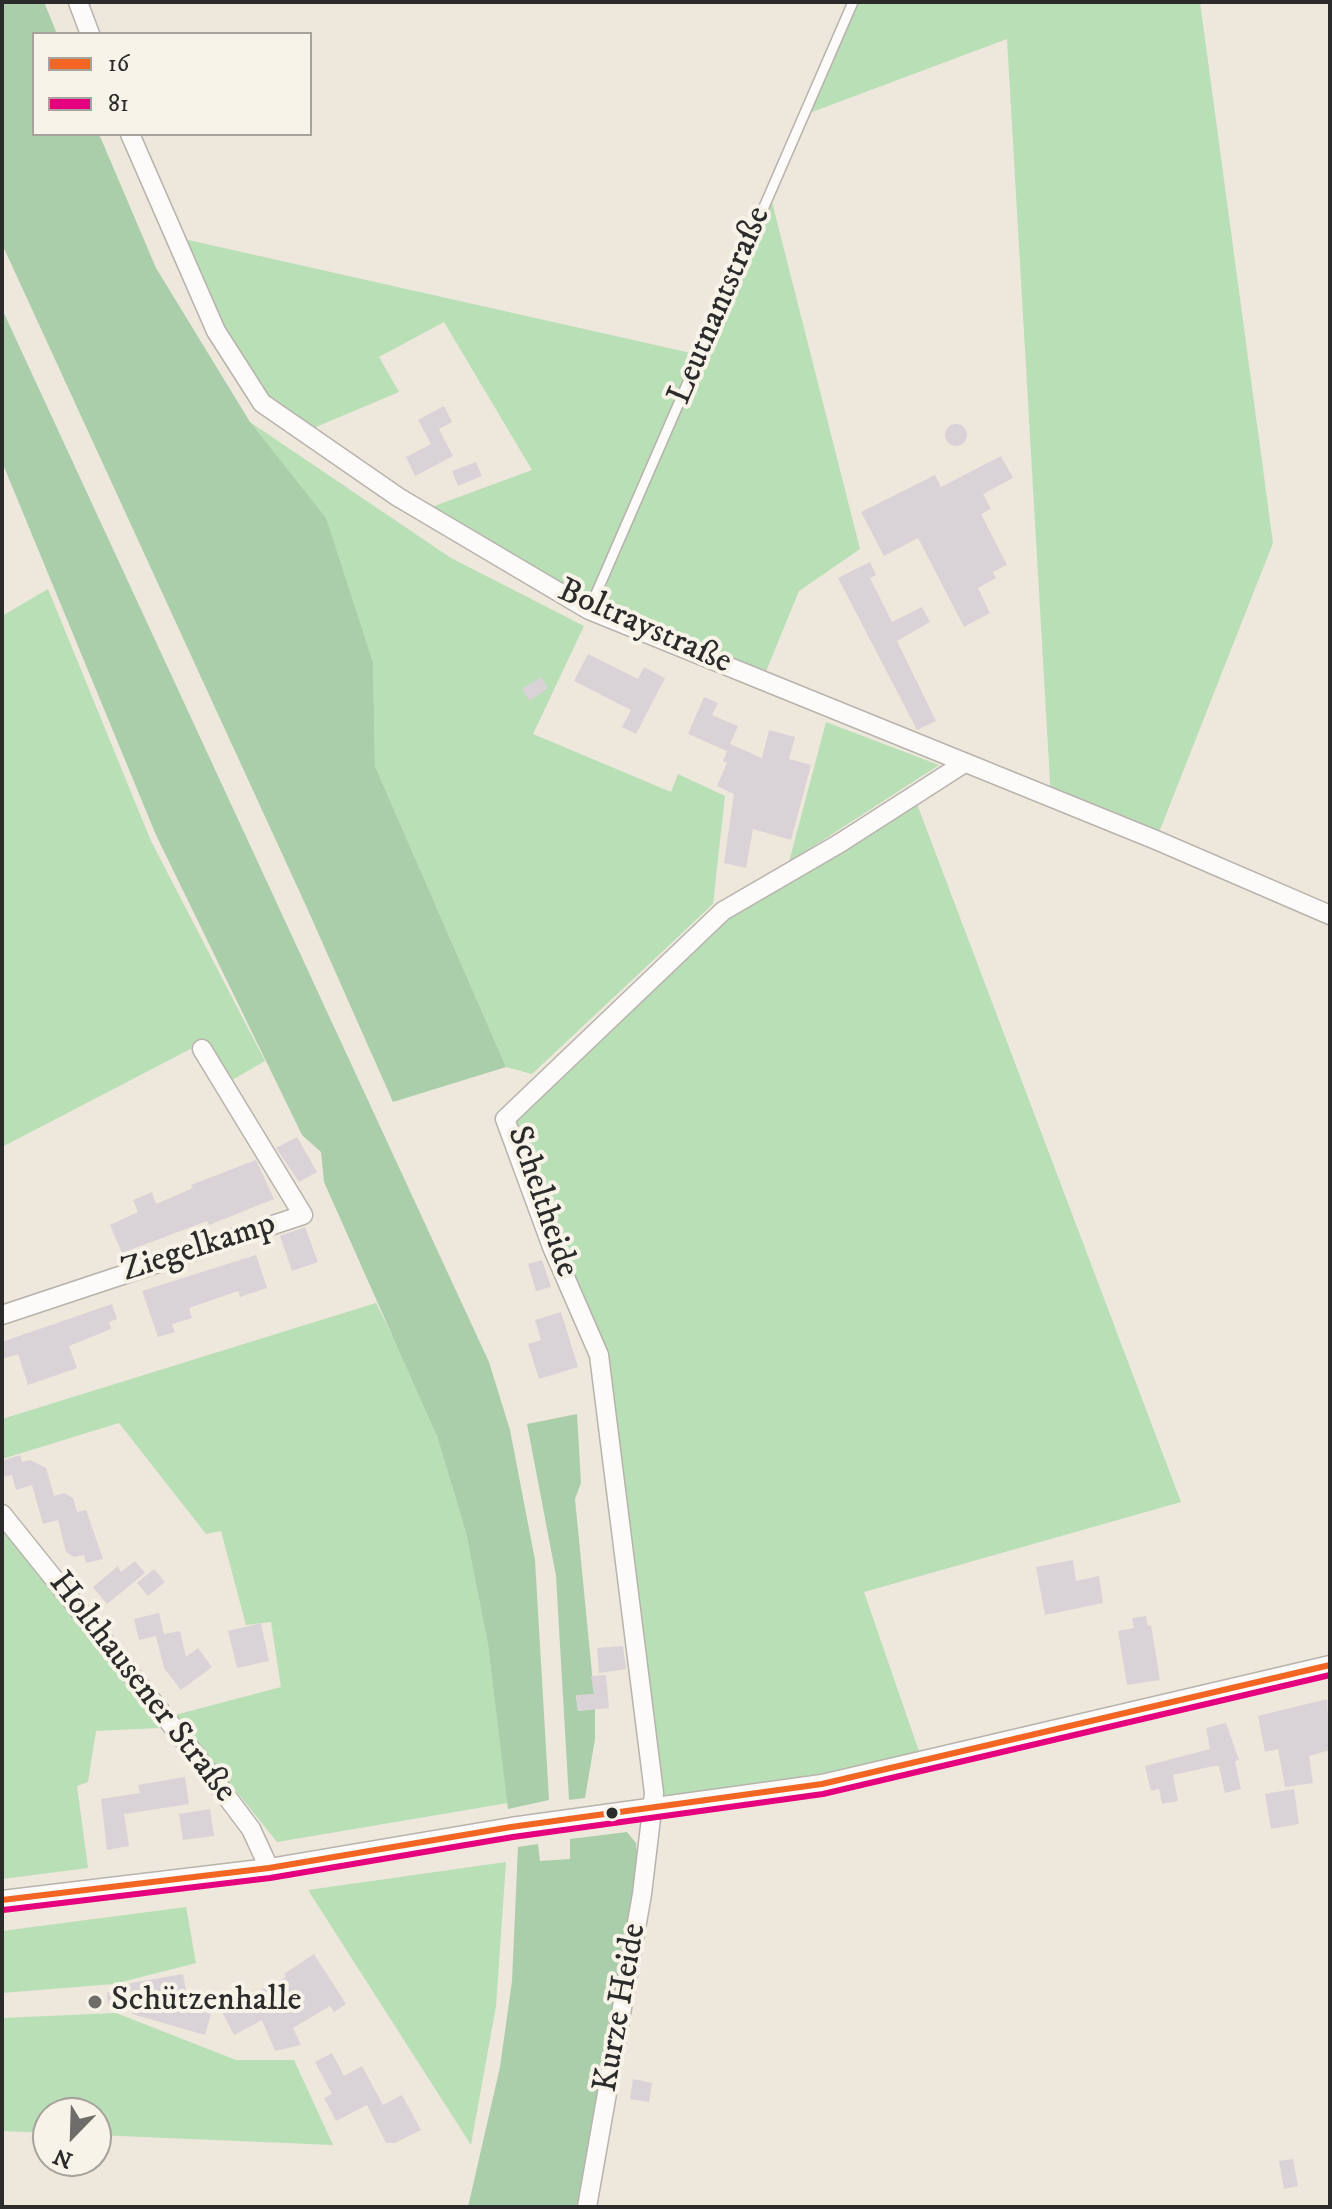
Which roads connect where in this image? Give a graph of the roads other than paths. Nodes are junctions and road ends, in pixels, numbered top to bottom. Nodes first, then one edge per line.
1 (78, 2) edge
2 (853, 2) edge
3 (89, 32) edge
4 (131, 136) edge
5 (589, 610) junction
6 (963, 764) junction
7 (1330, 915) edge
8 (202, 1049) dead end
9 (2, 1315) edge
10 (2, 1514) edge
11 (1330, 1665) edge
12 (653, 1809) junction
13 (269, 1868) junction
14 (2, 1900) edge
15 (587, 2207) edge

1 - 3 street
2 - 5 lane, Leutnantstraße
4 - 5 street, Boltraystraße
5 - 6 street, Boltraystraße
6 - 7 street, Boltraystraße
6 - 12 street, Scheltheide
8 - 9 street, Ziegelkamp
10 - 13 street, Holthausener Straße
11 - 12 street
12 - 13 street
12 - 15 street, Kurze Heide
13 - 14 street

